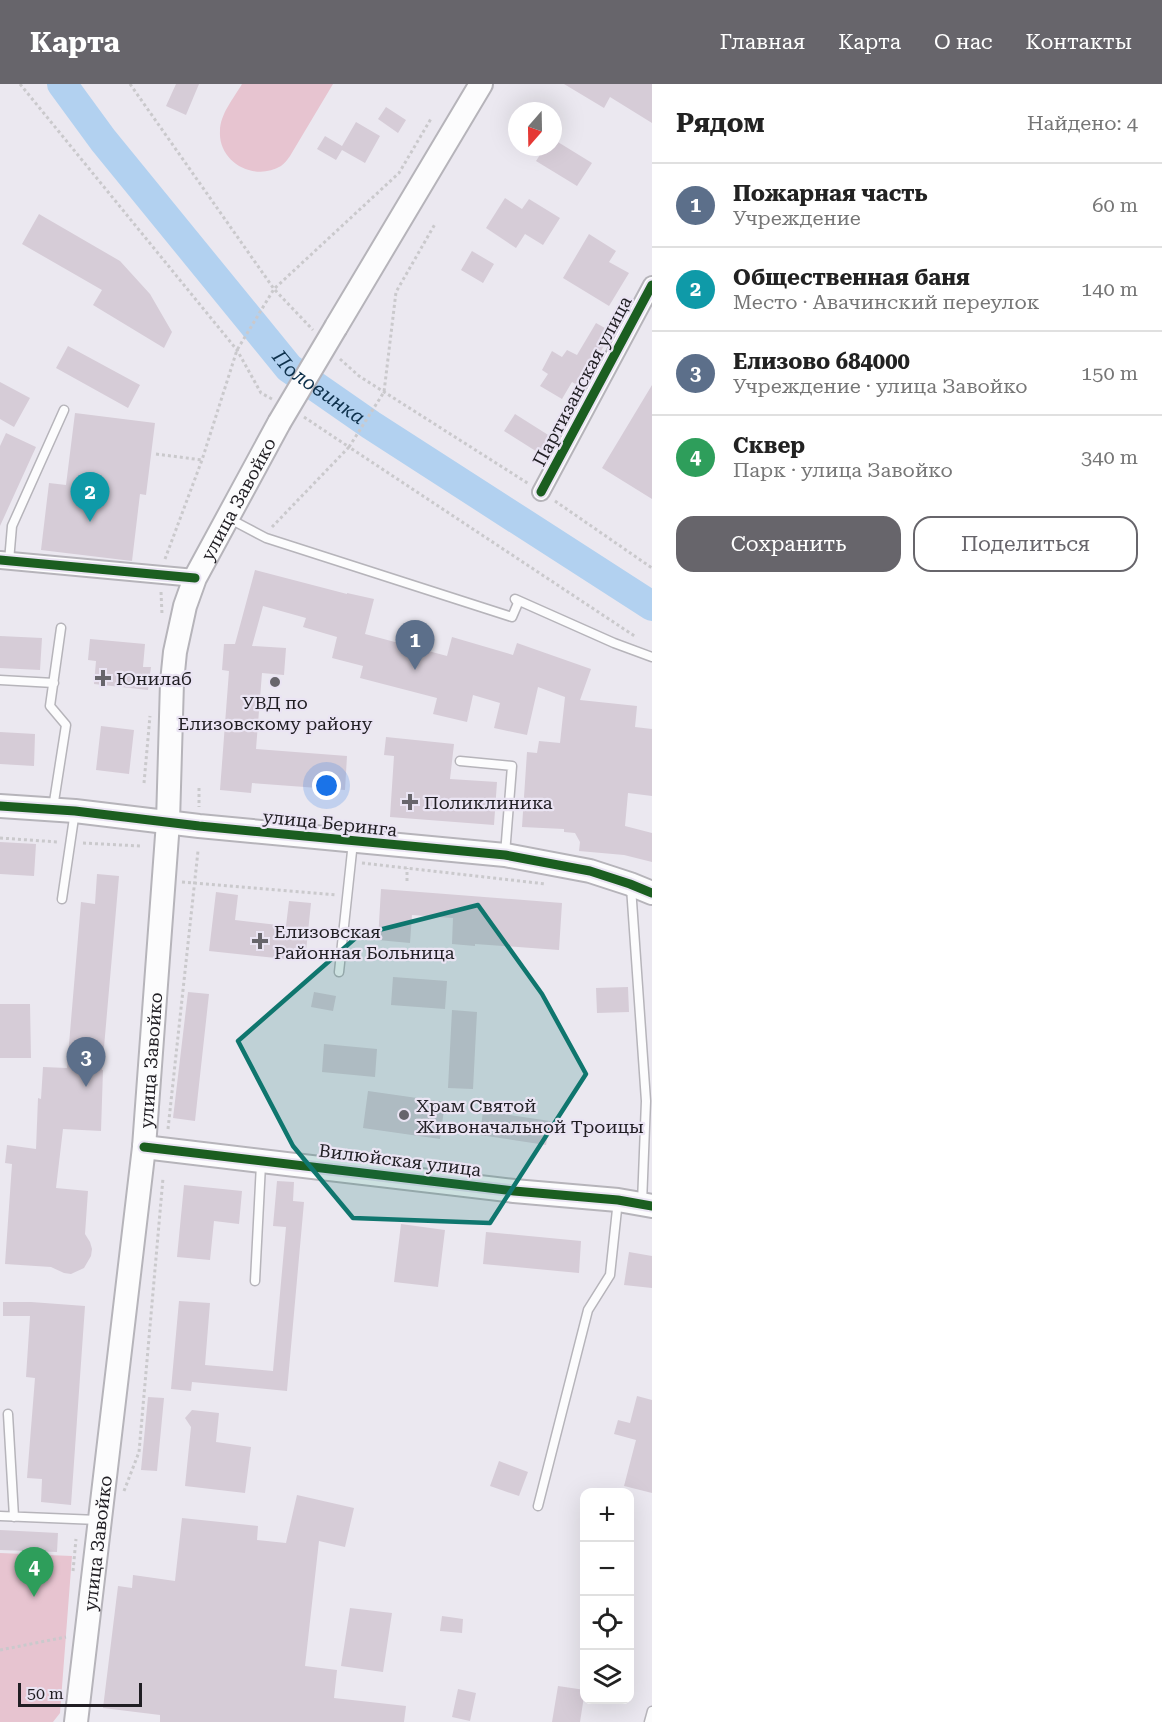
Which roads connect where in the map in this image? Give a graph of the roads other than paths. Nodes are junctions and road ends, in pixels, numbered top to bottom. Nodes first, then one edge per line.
1 (482, 84) edge
2 (652, 285) edge
3 (64, 410) dead end
4 (541, 492) road end
5 (228, 518) junction
6 (4, 561) edge
7 (195, 578) junction
8 (61, 628) dead end
9 (652, 657) edge
10 (0, 680) edge
11 (54, 683) junction
12 (460, 761) dead end
13 (0, 806) edge
14 (64, 810) junction
15 (168, 822) junction
16 (352, 852) junction
17 (505, 855) junction
18 (630, 884) junction
19 (652, 893) edge
20 (62, 899) dead end
21 (339, 972) dead end
22 (144, 1147) junction
23 (261, 1160) junction
24 (618, 1200) junction
25 (647, 1205) edge
26 (255, 1281) dead end
27 (8, 1414) dead end
28 (538, 1506) dead end
29 (0, 1516) edge
30 (14, 1517) junction
31 (99, 1520) junction
32 (652, 1711) edge
33 (75, 1721) edge
34 (650, 1722) edge

1 - 5 main road, улица Завойко, bridge
2 - 4 street, Партизанская улица
3 - 6 lane
5 - 7 main road, улица Завойко
5 - 9 lane
6 - 7 street
7 - 15 main road, улица Завойко
8 - 11 lane
10 - 11 lane
11 - 14 lane
12 - 17 lane
13 - 14 main road, улица Беринга
14 - 15 main road, улица Беринга
14 - 20 lane
15 - 16 main road, улица Беринга
15 - 22 main road, улица Завойко
16 - 17 main road, улица Беринга
16 - 21 lane
17 - 18 main road, улица Беринга
18 - 19 main road, улица Беринга
18 - 25 lane
22 - 23 main road, Вилюйская улица
22 - 31 main road, улица Завойко
23 - 24 main road, Вилюйская улица
23 - 26 lane
24 - 25 main road, Вилюйская улица
24 - 28 lane
27 - 30 lane
29 - 30 lane
30 - 31 lane
31 - 33 main road, улица Завойко
32 - 34 lane

